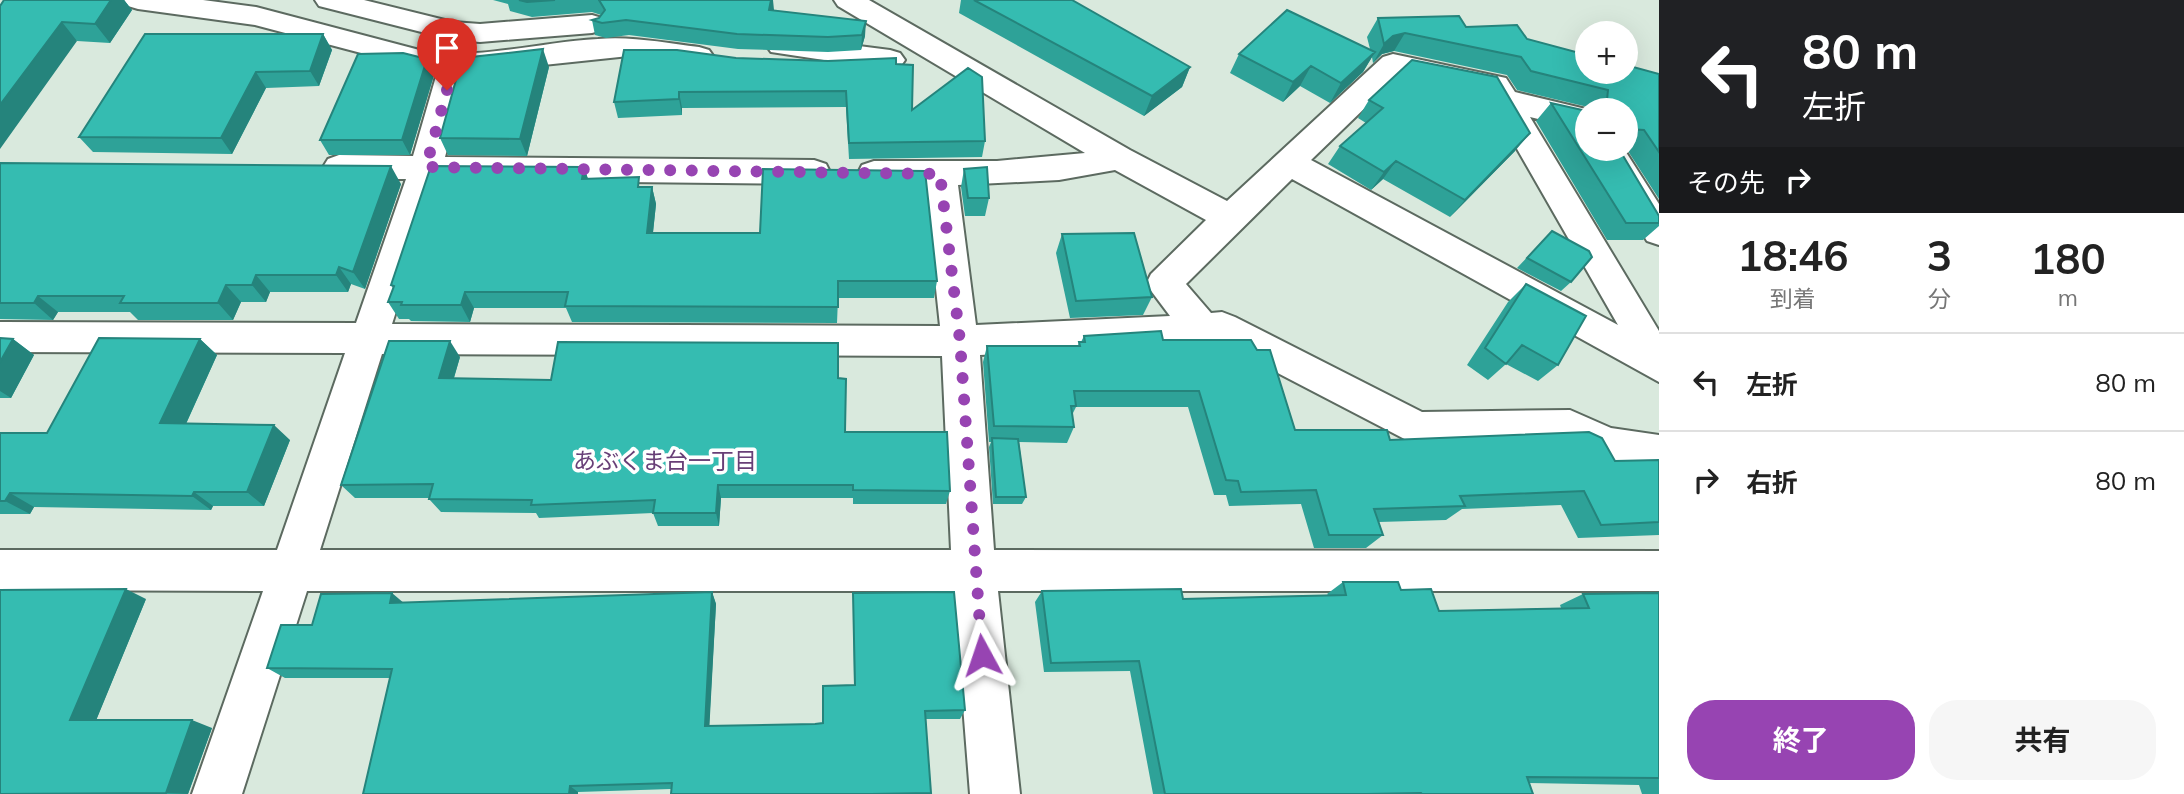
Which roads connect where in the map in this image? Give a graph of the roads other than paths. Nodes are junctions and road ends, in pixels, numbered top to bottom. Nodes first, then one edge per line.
1 (138, 0) edge
2 (330, 0) edge
3 (859, 2) edge
4 (454, 65) junction
5 (1505, 100) junction
6 (1575, 117) edge
7 (1119, 159) junction
8 (1615, 161) edge
9 (1287, 162) junction
10 (303, 167) edge
11 (426, 167) junction
12 (940, 174) junction
13 (1230, 218) junction
14 (1659, 233) edge
15 (1203, 329) junction
16 (368, 336) junction
17 (0, 337) edge
18 (960, 341) junction
19 (1659, 365) edge
20 (1659, 455) edge
21 (0, 570) edge
22 (289, 570) junction
23 (1659, 571) edge
24 (974, 572) junction
25 (217, 794) edge
26 (995, 794) edge

1 - 4 street
2 - 4 street
3 - 7 street
4 - 11 street
5 - 6 street
5 - 9 street
5 - 19 street
7 - 12 street
7 - 13 street
8 - 14 street
9 - 13 street
9 - 19 street
10 - 11 street
11 - 12 street
11 - 16 street
12 - 18 street
13 - 15 street
15 - 18 street
15 - 20 street
16 - 17 street
16 - 18 street
16 - 22 street
18 - 24 street
21 - 22 street
22 - 24 street
22 - 25 street
23 - 24 street
24 - 26 street

